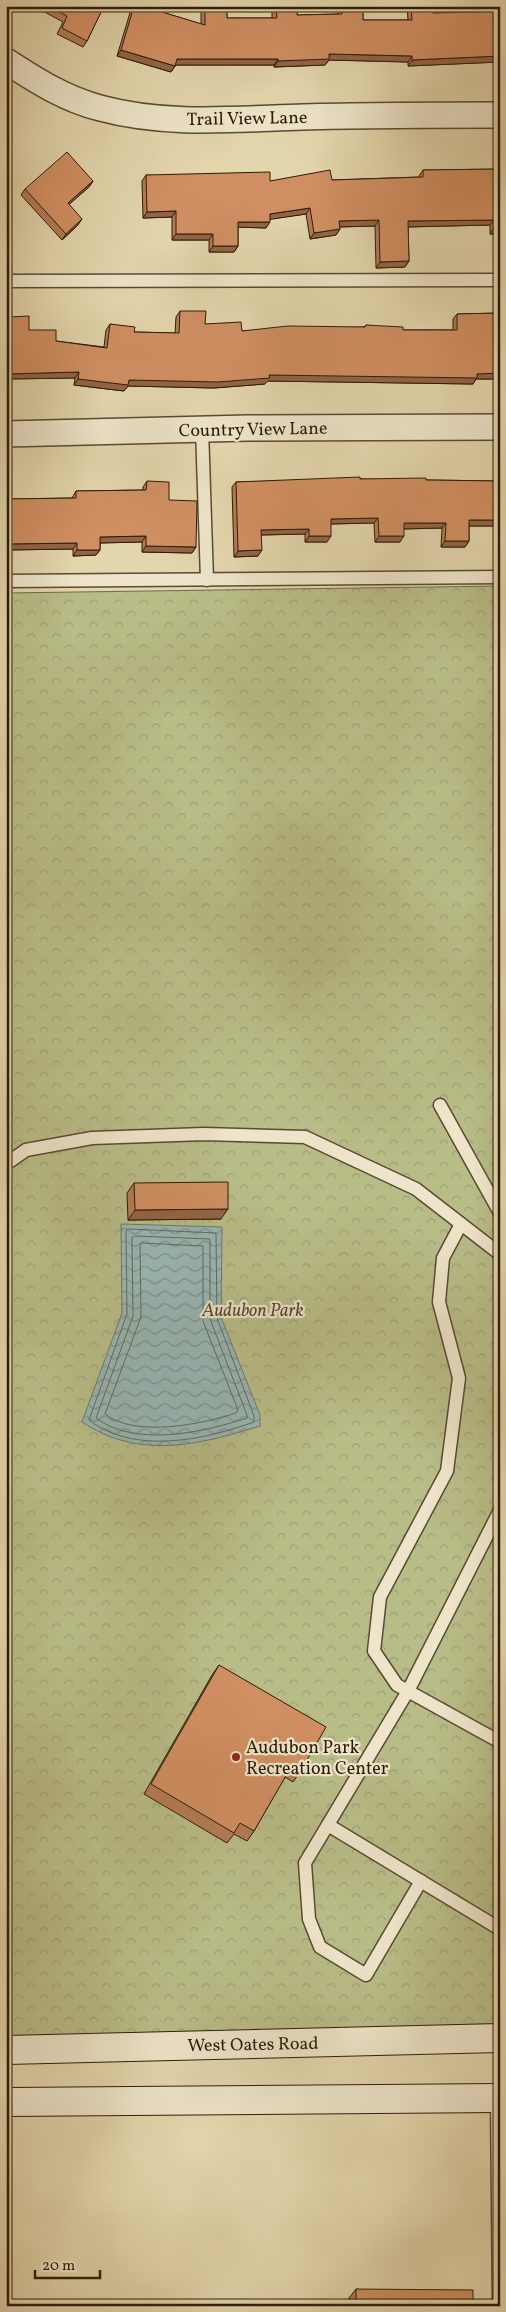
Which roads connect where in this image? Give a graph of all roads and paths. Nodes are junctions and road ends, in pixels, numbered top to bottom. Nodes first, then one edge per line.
1 (6, 61) edge
2 (500, 115) edge
3 (500, 280) edge
4 (6, 281) edge
5 (500, 427) edge
6 (202, 429) junction
7 (6, 434) edge
8 (500, 577) edge
9 (207, 580) junction
10 (6, 581) edge
11 (440, 1105) dead end
12 (6, 1164) edge
13 (500, 1213) edge
14 (461, 1224) junction
15 (500, 1254) edge
16 (500, 1510) edge
17 (408, 1691) junction
18 (500, 1742) edge
19 (328, 1825) junction
20 (421, 1881) junction
21 (500, 1929) edge
22 (500, 2038) edge
23 (6, 2050) edge
24 (498, 2098) edge
25 (6, 2102) edge
26 (500, 2306) edge

1 - 2 street, Trail View Lane
3 - 4 lane
5 - 6 street, Country View Lane
6 - 7 street, Country View Lane
6 - 9 lane
8 - 9 lane
9 - 10 lane
11 - 13 lane
12 - 14 lane
14 - 15 lane
14 - 17 lane
16 - 17 lane
17 - 18 lane
17 - 19 lane
19 - 20 lane
19 - 20 lane
20 - 21 lane
22 - 23 main road, West Oates Road
24 - 25 main road
24 - 26 lane

